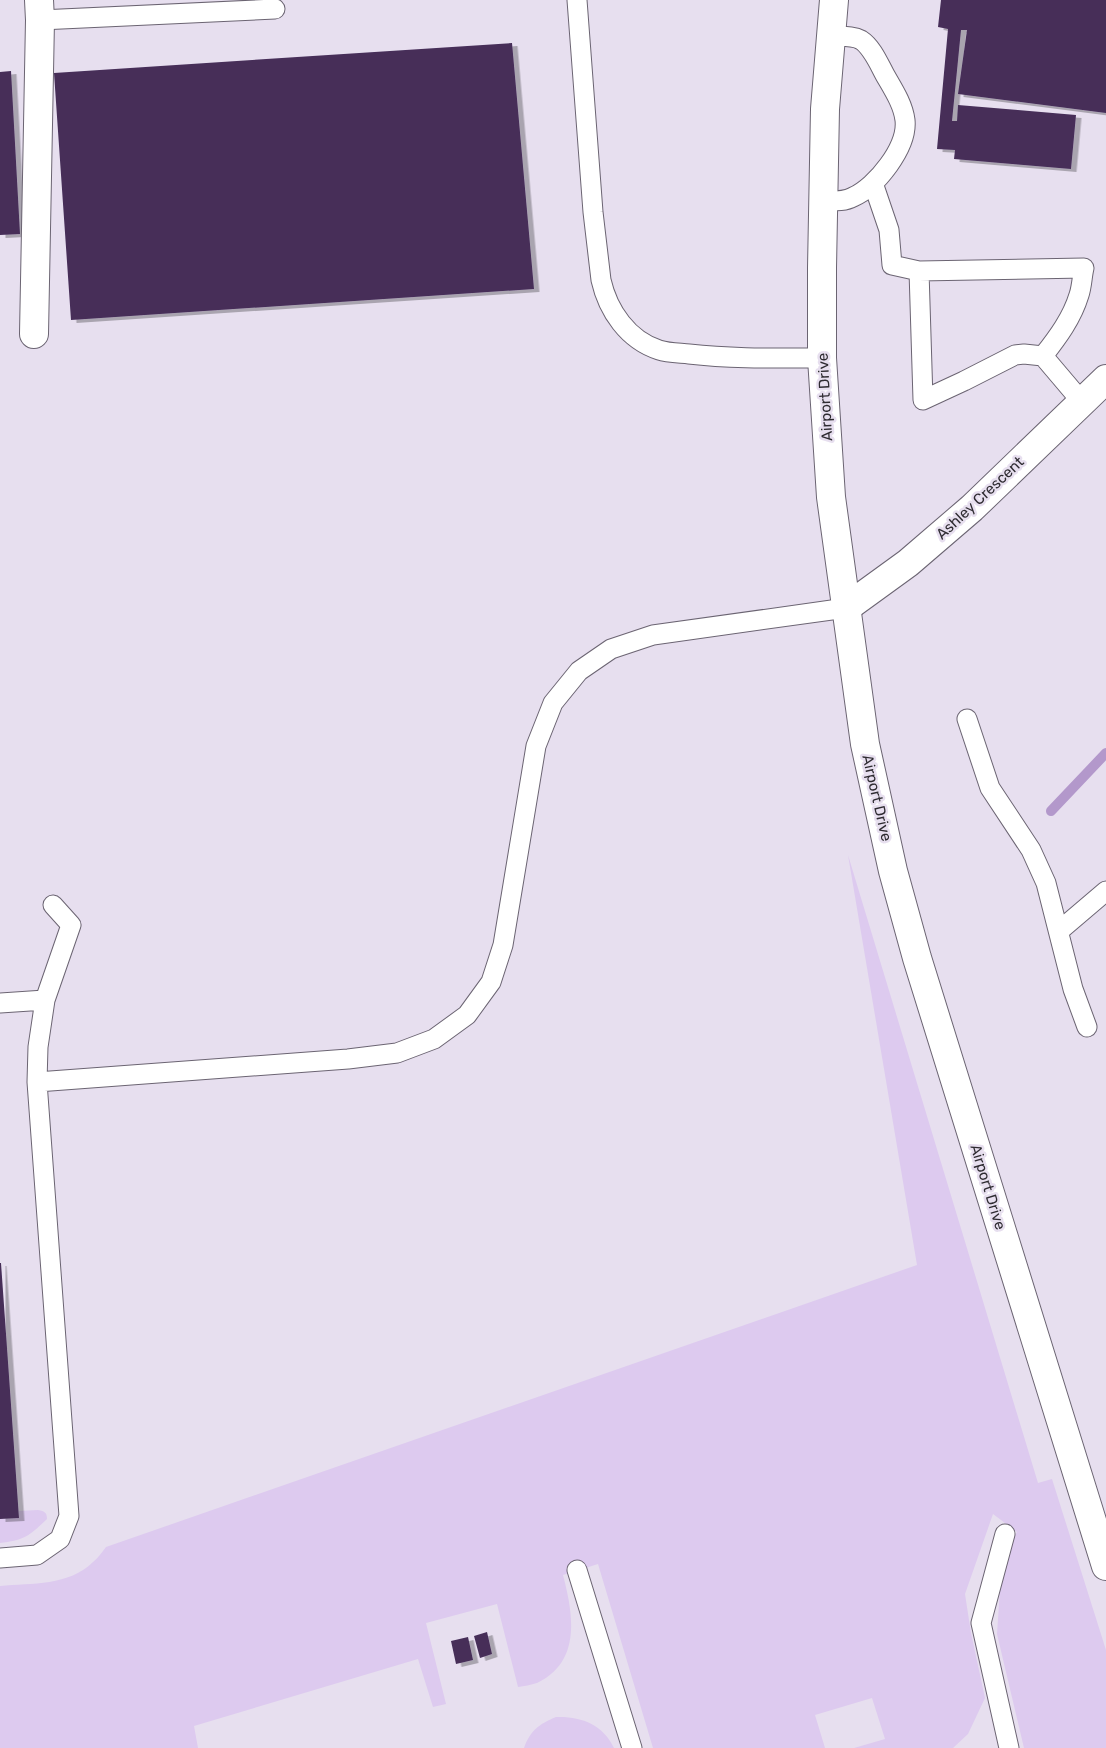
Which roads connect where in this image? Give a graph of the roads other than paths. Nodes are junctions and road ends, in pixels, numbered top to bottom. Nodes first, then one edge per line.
1 (577, 0) edge
2 (834, 0) edge
3 (275, 9) dead end
4 (39, 10) edge
5 (830, 36) junction
6 (873, 183) junction
7 (823, 201) junction
8 (919, 271) junction
9 (34, 334) dead end
10 (1043, 356) junction
11 (822, 358) junction
12 (1106, 379) edge
13 (1082, 402) junction
14 (846, 608) junction
15 (967, 719) dead end
16 (1106, 891) edge
17 (53, 905) dead end
18 (1059, 931) junction
19 (45, 1000) junction
20 (0, 1002) edge
21 (1087, 1027) dead end
22 (37, 1082) junction
23 (1005, 1534) dead end
24 (0, 1558) edge
25 (1106, 1566) edge
26 (577, 1570) dead end
27 (632, 1748) edge
28 (1009, 1748) edge

1 - 11 lane
2 - 5 street, Airport Drive
3 - 4 lane
4 - 9 street
5 - 6 lane
5 - 7 street, Airport Drive
6 - 7 lane
6 - 8 lane
7 - 11 street, Airport Drive
8 - 10 lane
8 - 10 lane
10 - 13 lane
11 - 14 street, Airport Drive
12 - 13 street, Ashley Crescent
13 - 14 street, Ashley Crescent
14 - 22 lane
14 - 25 street, Airport Drive
15 - 18 lane
16 - 18 lane
17 - 19 lane
18 - 21 lane
19 - 20 lane
19 - 22 lane
22 - 24 lane
23 - 28 lane
26 - 27 lane

